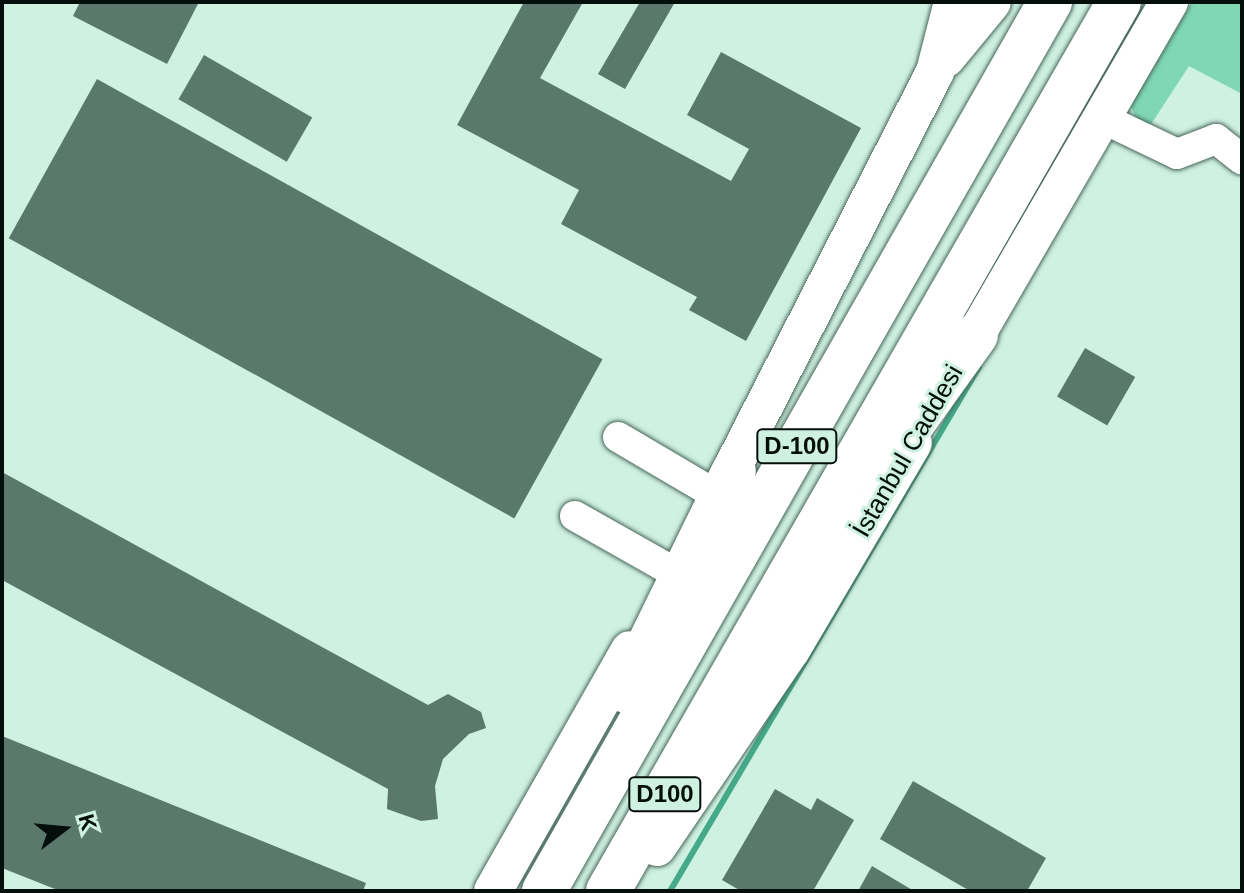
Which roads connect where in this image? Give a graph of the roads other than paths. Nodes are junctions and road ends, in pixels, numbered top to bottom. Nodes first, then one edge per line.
1 (953, 2) edge
2 (992, 2) edge
3 (1050, 2) edge
4 (1119, 2) edge
5 (1169, 2) edge
6 (935, 72) junction
7 (1115, 126) junction
8 (1242, 159) edge
9 (976, 335) junction
10 (618, 437) dead end
11 (726, 483) junction
12 (575, 516) dead end
13 (674, 572) junction
14 (722, 698) junction
15 (493, 891) edge
16 (529, 891) edge
17 (544, 891) edge
18 (608, 891) edge
19 (632, 891) edge

1 - 6 main road
2 - 6 main road
3 - 17 highway, D-100 / D-100
4 - 14 highway, D-100
5 - 7 main road, İstanbul Caddesi
6 - 11 main road
7 - 8 lane
7 - 9 main road, İstanbul Caddesi
9 - 14 highway
9 - 19 main road, İstanbul Caddesi
10 - 11 lane
11 - 13 main road
11 - 16 highway
12 - 13 lane
13 - 15 main road
14 - 18 highway, D100 / D100

